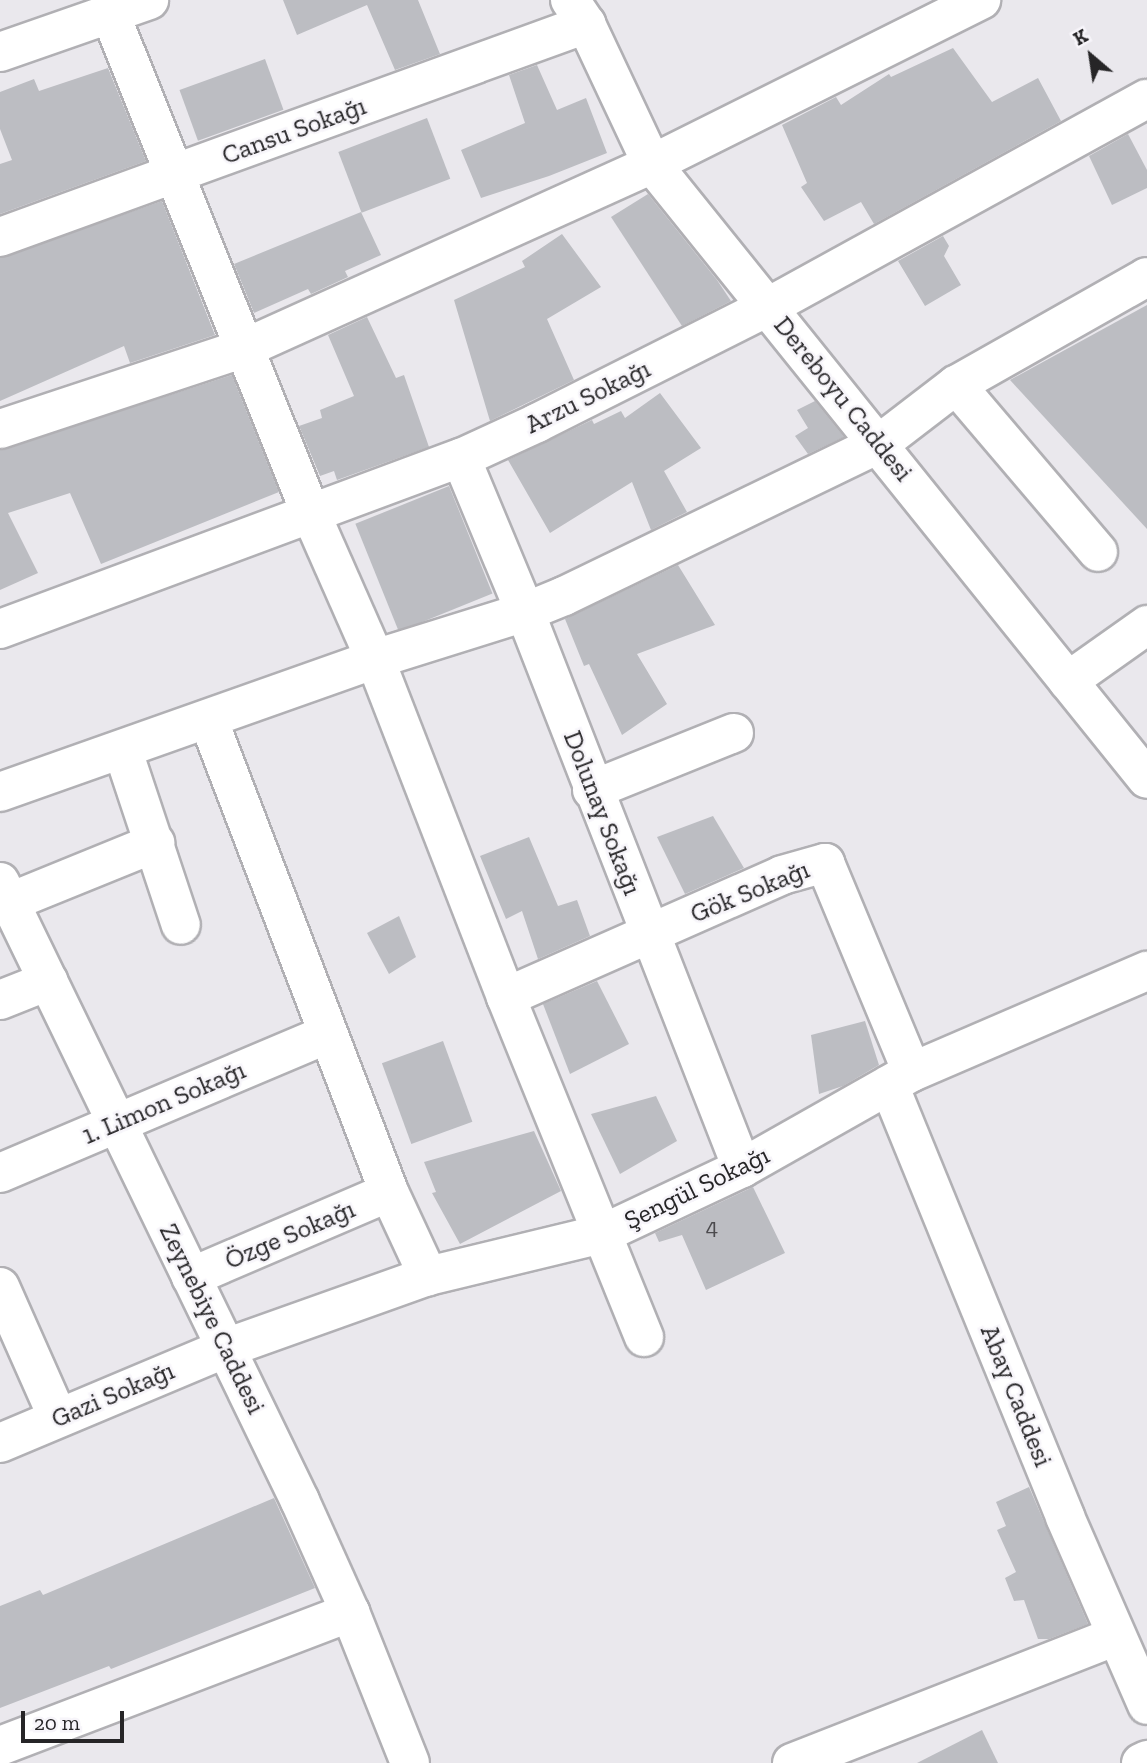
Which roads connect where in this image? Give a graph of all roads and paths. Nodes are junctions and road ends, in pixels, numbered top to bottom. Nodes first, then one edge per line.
1 (149, 0) edge
2 (981, 0) edge
3 (578, 12) edge
4 (63, 14) edge
5 (111, 16) junction
6 (0, 52) edge
7 (1147, 99) edge
8 (652, 164) junction
9 (175, 175) junction
10 (0, 237) edge
11 (1147, 277) edge
12 (768, 307) junction
13 (245, 348) junction
14 (956, 385) junction
15 (0, 429) edge
16 (879, 444) junction
17 (461, 458) junction
18 (311, 514) junction
19 (1098, 552) dead end
20 (525, 612) junction
21 (1147, 625) edge
22 (0, 629) edge
23 (375, 659) junction
24 (1068, 681) junction
25 (208, 719) junction
26 (734, 733) dead end
27 (123, 751) junction
28 (1147, 779) edge
29 (592, 790) junction
30 (0, 792) edge
31 (155, 843) junction
32 (5, 892) edge
33 (181, 925) dead end
34 (649, 934) junction
35 (1147, 971) edge
36 (48, 981) junction
37 (506, 997) junction
38 (0, 1000) edge
39 (328, 1034) junction
40 (901, 1079) junction
41 (117, 1123) junction
42 (742, 1168) junction
43 (0, 1173) edge
44 (389, 1192) junction
45 (602, 1234) junction
46 (428, 1276) junction
47 (191, 1277) junction
48 (0, 1287) edge
49 (644, 1337) dead end
50 (226, 1348) junction
51 (58, 1419) junction
52 (0, 1443) edge
53 (350, 1612) junction
54 (1116, 1636) junction
55 (1147, 1705) edge
56 (0, 1746) edge
57 (1147, 1760) edge
58 (410, 1763) edge
59 (792, 1763) edge
60 (1141, 1763) edge

1 - 5 street
2 - 8 street
3 - 8 street, Dereboyu Caddesi
3 - 9 street, Cansu Sokağı
4 - 5 street
4 - 6 street
5 - 9 street
7 - 12 street, Arzu Sokağı
8 - 12 street, Dereboyu Caddesi
8 - 13 street
9 - 10 street, Cansu Sokağı
9 - 13 street
11 - 14 street
12 - 16 street, Dereboyu Caddesi
12 - 17 street, Arzu Sokağı
13 - 15 street
13 - 18 street
14 - 16 street
14 - 19 street
16 - 20 street
16 - 24 street, Dereboyu Caddesi
17 - 18 street, Arzu Sokağı
17 - 20 street, Dolunay Sokağı
18 - 22 street, Arzu Sokağı
18 - 23 street
20 - 23 street
20 - 29 street, Dolunay Sokağı
21 - 24 street
23 - 25 street
23 - 37 street
24 - 28 street, Dereboyu Caddesi
25 - 27 street
25 - 39 street
26 - 29 street
27 - 30 street
27 - 31 street
29 - 34 street, Dolunay Sokağı
31 - 32 street
31 - 33 street
32 - 36 street, Zeynebiye Caddesi
34 - 37 street, Gök Sokağı
34 - 40 street, Gök Sokağı
34 - 42 street, Dolunay Sokağı
35 - 40 street, Şengül Sokağı
36 - 38 street
36 - 41 street, Zeynebiye Caddesi
37 - 45 street
39 - 41 street, 1. Limon Sokağı
39 - 44 street
40 - 42 street, Şengül Sokağı
40 - 54 street, Abay Caddesi
41 - 43 street, 1. Limon Sokağı
41 - 47 street, Zeynebiye Caddesi
42 - 45 street, Şengül Sokağı
44 - 46 street
44 - 47 street, Özge Sokağı
45 - 46 street, Şengül Sokağı
45 - 49 street
46 - 50 street, Şengül Sokağı
47 - 50 street, Zeynebiye Caddesi
48 - 51 street
50 - 51 street, Gazi Sokağı
50 - 53 street, Zeynebiye Caddesi
51 - 52 street, Gazi Sokağı
53 - 56 street
53 - 58 street, Zeynebiye Caddesi
54 - 55 street, Abay Caddesi
54 - 59 street
57 - 60 street

